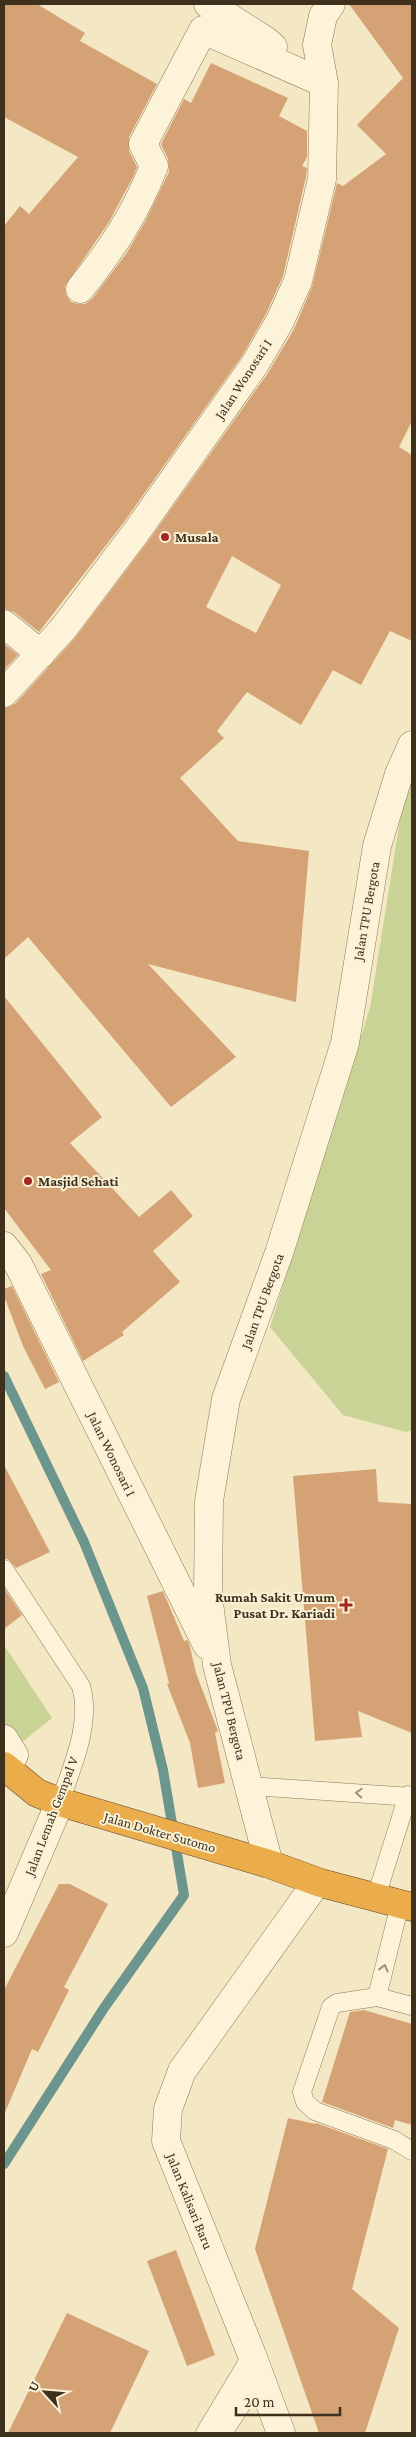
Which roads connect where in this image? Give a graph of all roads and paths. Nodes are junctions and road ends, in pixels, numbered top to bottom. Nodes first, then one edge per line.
1 (208, 4) edge
2 (331, 4) edge
3 (296, 72) junction
4 (324, 83) junction
5 (80, 289) dead end
6 (4, 624) edge
7 (40, 654) junction
8 (4, 693) edge
9 (412, 745) edge
10 (4, 1246) edge
11 (4, 1569) edge
12 (217, 1665) junction
13 (4, 1739) edge
14 (5, 1767) edge
15 (249, 1786) junction
16 (410, 1796) edge
17 (60, 1802) junction
18 (268, 1864) junction
19 (319, 1882) junction
20 (400, 1907) edge
21 (4, 1933) edge
22 (377, 1997) junction
23 (412, 2006) edge
24 (412, 2150) edge
25 (256, 2366) junction
26 (205, 2433) edge
27 (223, 2433) edge
28 (281, 2433) edge

1 - 3 street
2 - 4 street, Jalan Wonosari I
3 - 4 street
3 - 5 street
4 - 7 street, Jalan Wonosari I
6 - 7 street
7 - 8 street, Jalan Wonosari I
9 - 12 street, Jalan TPU Bergota
10 - 12 street, Jalan Wonosari I
11 - 17 lane, Jalan Lemah Gempal V
12 - 15 street, Jalan TPU Bergota
13 - 14 street, Jalan Dokter Sutomo
14 - 17 highway, Jalan Dokter Sutomo
16 -> 15 lane
15 - 18 street, Jalan TPU Bergota
16 - 20 lane
17 - 18 highway, Jalan Dokter Sutomo
17 - 21 street, Jalan Lemah Gempal V
18 - 19 highway, Jalan Dokter Sutomo
19 - 20 highway, Jalan Dokter Sutomo
19 - 25 street, Jalan Kalisari Baru
22 -> 20 lane
22 - 23 lane
22 - 24 lane
25 - 26 lane
25 - 27 lane
25 - 28 street, Jalan Kalisari Baru

